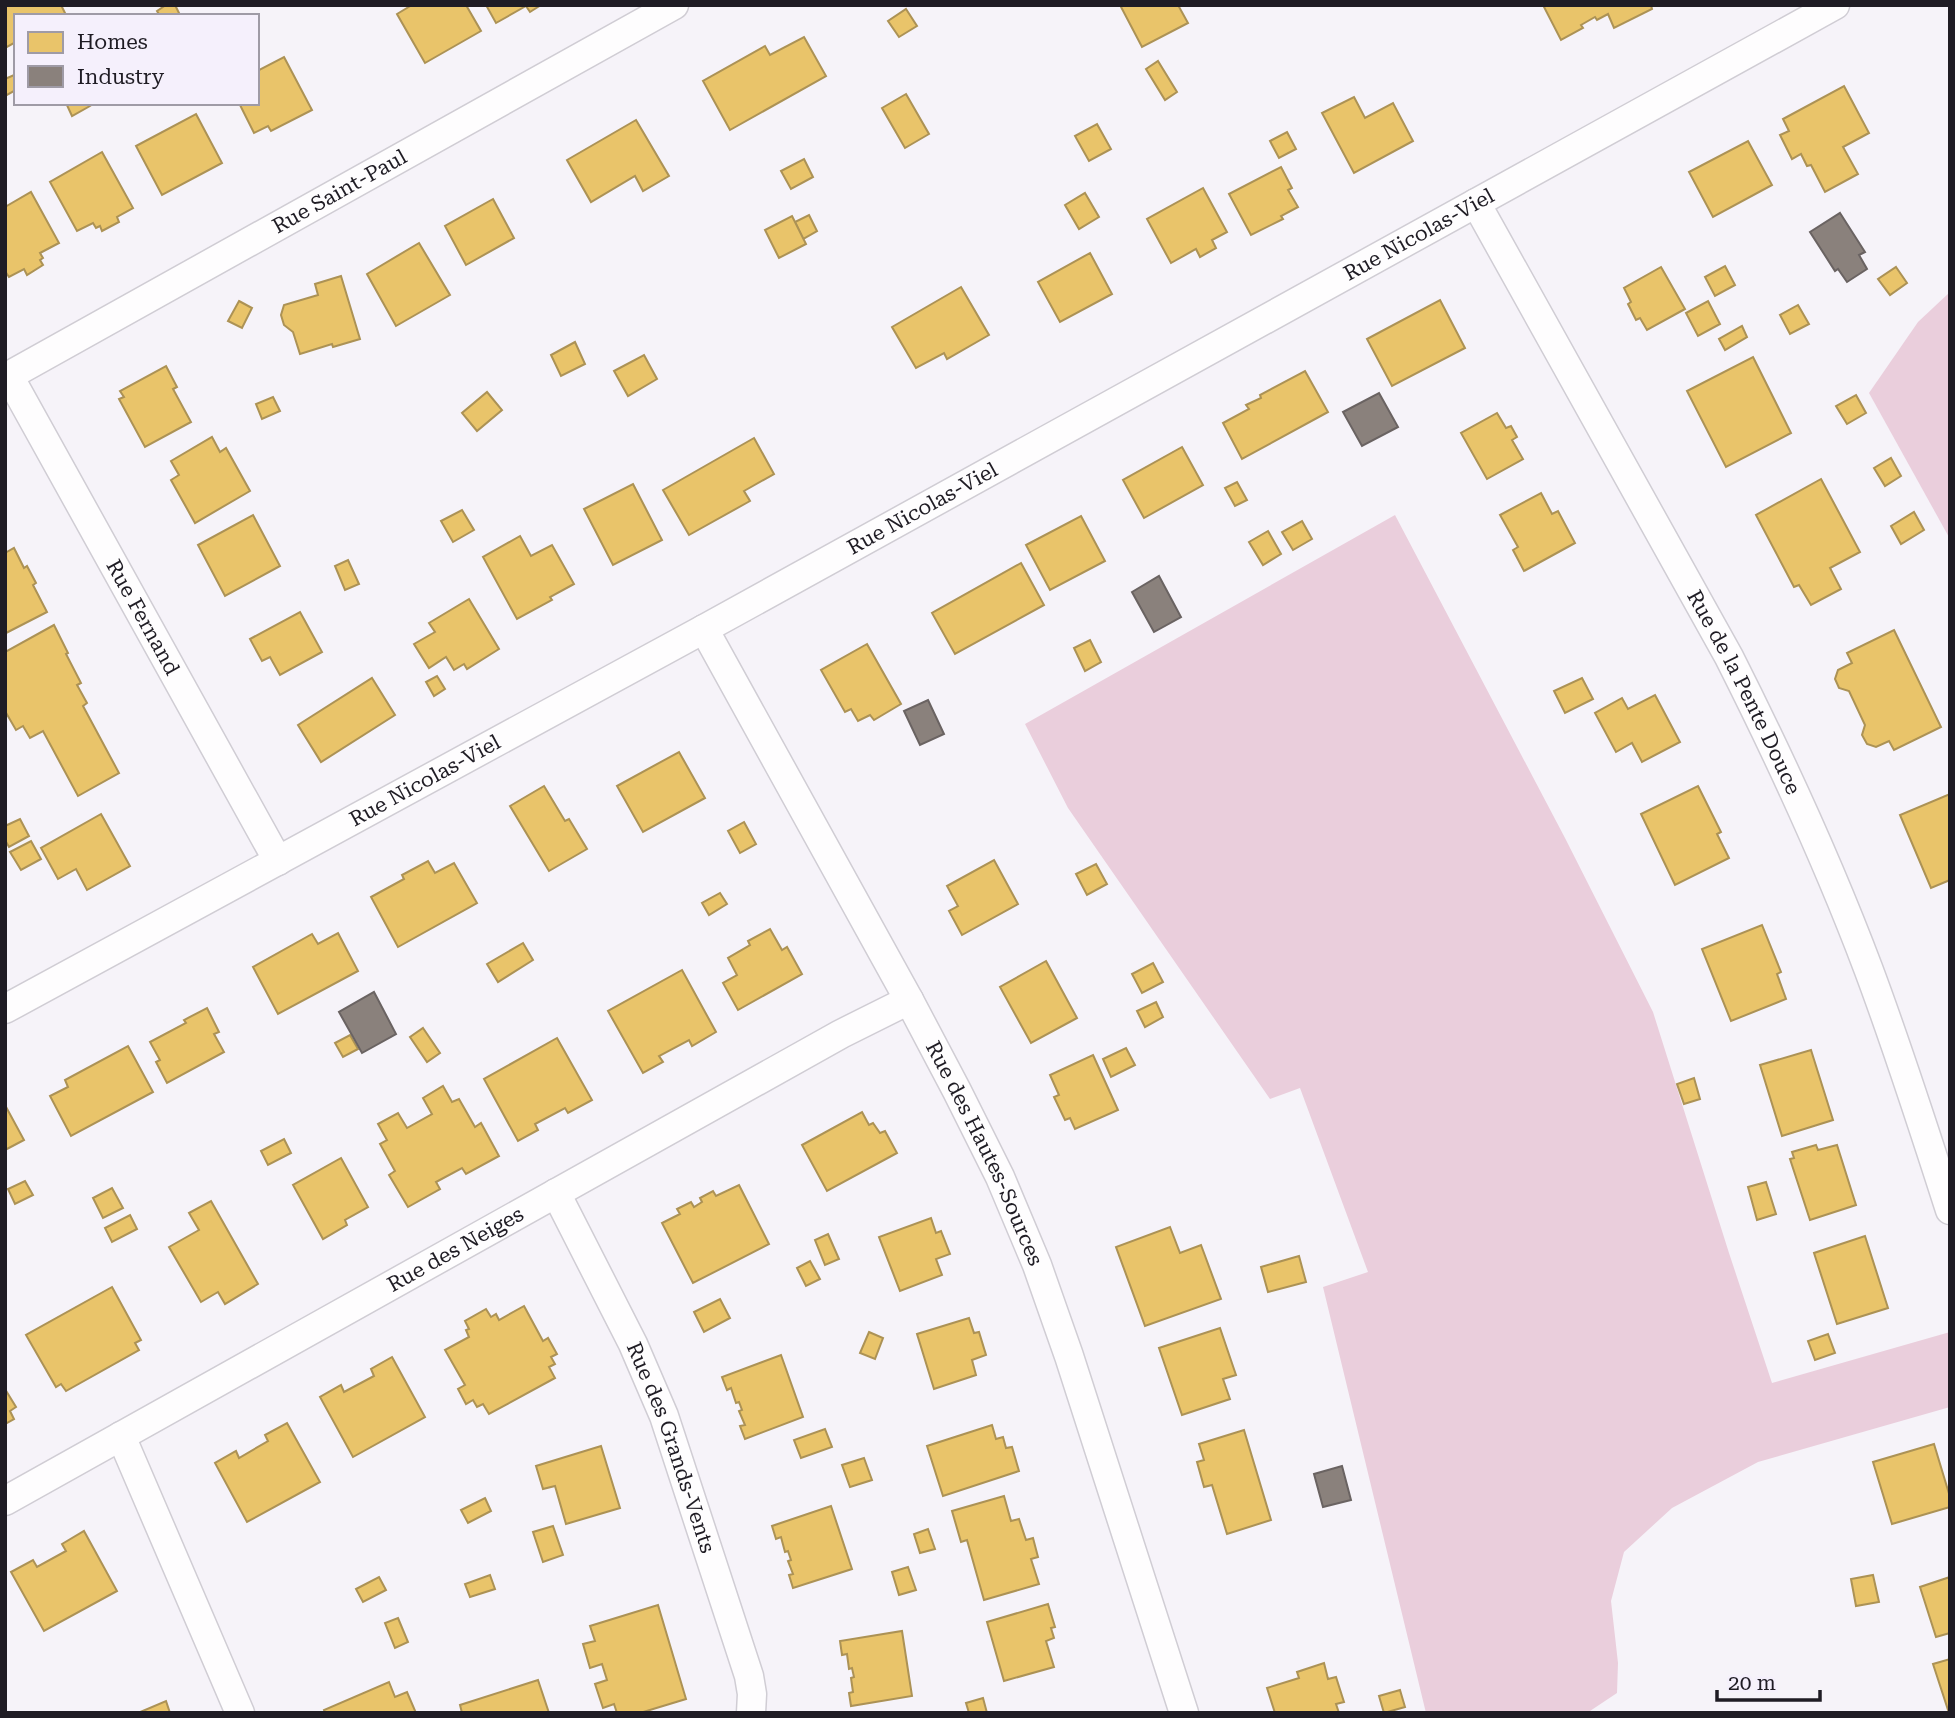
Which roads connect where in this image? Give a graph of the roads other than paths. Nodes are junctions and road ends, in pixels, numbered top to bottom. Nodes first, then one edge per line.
1 (674, 5) edge
2 (1835, 5) edge
3 (1476, 202) junction
4 (7, 377) edge
5 (704, 629) junction
6 (278, 861) junction
7 (909, 1000) junction
8 (5, 1009) edge
9 (556, 1193) junction
10 (1950, 1210) edge
11 (121, 1436) junction
12 (5, 1501) edge
13 (240, 1713) edge
14 (751, 1713) edge
15 (1184, 1713) edge

1 - 4 street, Rue Saint-Paul
2 - 3 street, Rue Nicolas-Viel
3 - 5 street, Rue Nicolas-Viel
3 - 10 street, Rue de la Pente Douce
4 - 6 street, Rue Fernand
5 - 6 street, Rue Nicolas-Viel
5 - 7 street, Rue des Hautes-Sources
6 - 8 street, Rue Nicolas-Viel
7 - 9 street, Rue des Neiges
7 - 15 street, Rue des Hautes-Sources
9 - 11 street, Rue des Neiges
9 - 14 street, Rue des Grands-Vents
11 - 12 street, Rue des Neiges
11 - 13 street

